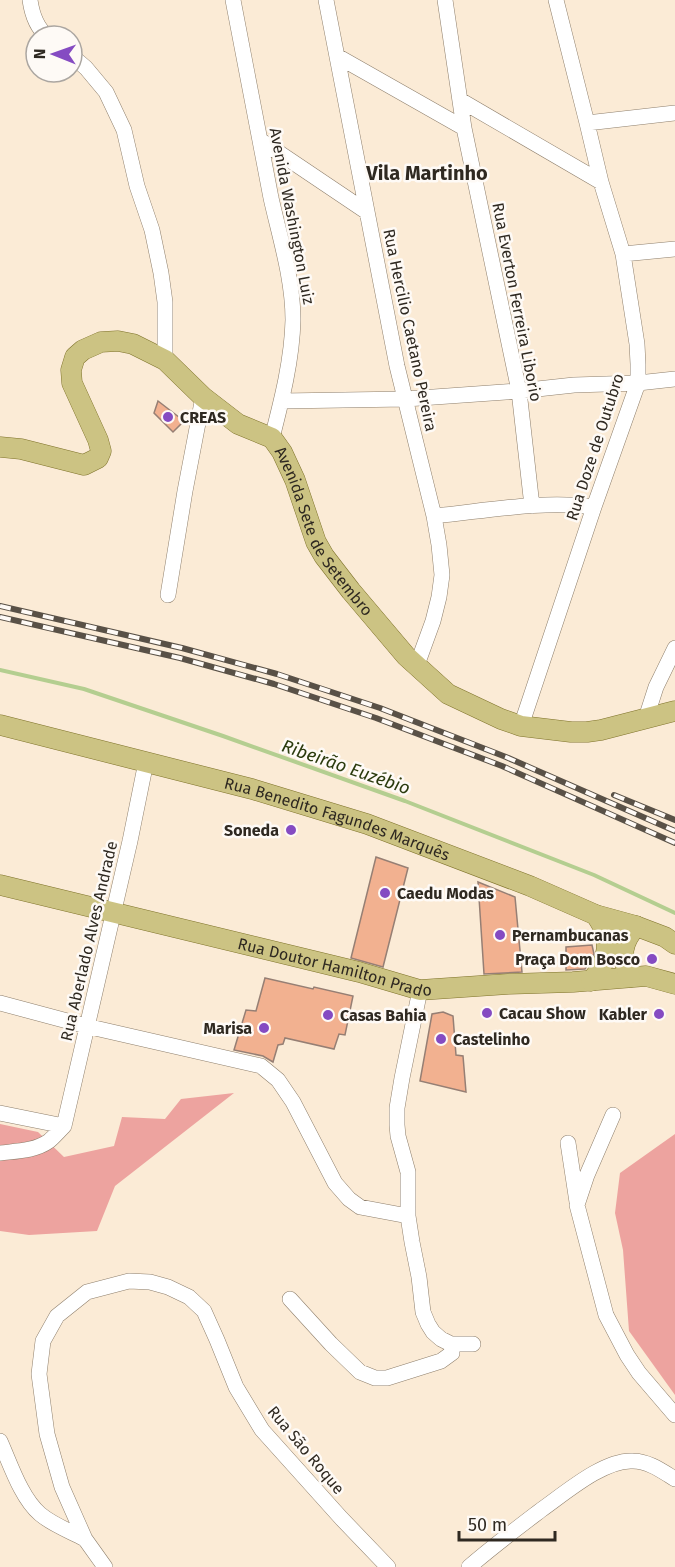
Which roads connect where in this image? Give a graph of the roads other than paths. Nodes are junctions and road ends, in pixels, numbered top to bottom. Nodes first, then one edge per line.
1 (30, 0) edge
2 (233, 0) edge
3 (326, 0) edge
4 (445, 0) edge
5 (556, 0) edge
6 (37, 24) edge
7 (337, 56) junction
8 (84, 66) edge
9 (460, 100) junction
10 (675, 113) edge
11 (587, 123) junction
12 (464, 128) junction
13 (260, 140) junction
14 (601, 182) junction
15 (367, 212) junction
16 (675, 249) edge
17 (623, 254) junction
18 (165, 360) junction
19 (675, 379) edge
20 (638, 383) junction
21 (519, 391) junction
22 (203, 397) junction
23 (406, 399) junction
24 (282, 401) junction
25 (272, 438) junction
26 (0, 447) edge
27 (531, 506) junction
28 (594, 507) junction
29 (434, 516) junction
30 (168, 595) dead end
31 (675, 648) edge
32 (417, 665) junction
33 (675, 711) edge
34 (646, 718) junction
35 (0, 725) edge
36 (522, 726) junction
37 (146, 762) junction
38 (0, 885) edge
39 (113, 914) junction
40 (596, 915) junction
41 (636, 926) junction
42 (672, 940) edge
43 (630, 977) junction
44 (591, 981) junction
45 (675, 984) edge
46 (420, 990) junction
47 (0, 1003) edge
48 (86, 1026) junction
49 (0, 1113) edge
50 (613, 1115) dead end
51 (64, 1126) junction
52 (568, 1143) dead end
53 (0, 1153) edge
54 (577, 1205) junction
55 (408, 1216) junction
56 (291, 1299) dead end
57 (451, 1344) junction
58 (473, 1344) dead end
59 (675, 1415) edge
60 (0, 1441) edge
61 (675, 1479) edge
62 (85, 1539) junction
63 (105, 1567) edge
64 (388, 1567) edge
65 (469, 1567) edge

1 - 6 street
2 - 13 street, Avenida Washington Luiz
3 - 7 street, Rua Hercilio Caetano Pereira
4 - 9 street, Rua Everton Ferreira Liborio
5 - 11 street, Rua Doze de Outubro
7 - 12 street
7 - 15 street, Rua Hercilio Caetano Pereira
8 - 18 street
9 - 12 street, Rua Everton Ferreira Liborio
9 - 14 street
10 - 11 street
11 - 14 street, Rua Doze de Outubro
12 - 21 street, Rua Everton Ferreira Liborio
13 - 15 street
13 - 24 street, Avenida Washington Luiz
14 - 17 street, Rua Doze de Outubro
15 - 23 street, Rua Hercilio Caetano Pereira
16 - 17 street
17 - 20 street, Rua Doze de Outubro
18 - 22 main road, Avenida Sete de Setembro
18 - 26 main road, Avenida Sete de Setembro
19 - 20 street
20 - 21 street
20 - 28 street, Rua Doze de Outubro
21 - 23 street
21 - 27 street, Rua Everton Ferreira Liborio
22 - 25 main road, Avenida Sete de Setembro
22 - 30 street
23 - 24 street
23 - 29 street, Rua Hercilio Caetano Pereira
24 - 25 street, Avenida Washington Luiz
25 - 32 main road, Avenida Sete de Setembro
27 - 28 street
27 - 29 street
28 - 36 street, Rua Doze de Outubro
29 - 32 street, Rua Hercilio Caetano Pereira
31 - 34 street
32 - 36 main road, Avenida Sete de Setembro
33 - 34 main road, Avenida Sete de Setembro
34 - 36 main road, Avenida Sete de Setembro
35 - 37 main road, Rua Benedito Fagundes Marquês
37 - 39 street, Rua Aberlado Alves Andrade
37 - 40 main road, Rua Benedito Fagundes Marquês
38 - 39 main road, Rua Doutor Hamilton Prado
39 - 46 main road, Rua Doutor Hamilton Prado
39 - 48 street, Rua Aberlado Alves Andrade
40 - 41 main road, Rua Benedito Fagundes Marquês
40 - 44 main road
41 - 42 main road, Rua Benedito Fagundes Marquês
41 - 43 main road
43 - 44 main road, Rua Doutor Hamilton Prado
43 - 45 main road, Rua Doutor Hamilton Prado
44 - 46 main road, Rua Doutor Hamilton Prado
46 - 55 street
47 - 48 street
48 - 51 street, Rua Aberlado Alves Andrade
48 - 55 street
49 - 51 street
50 - 54 street
51 - 53 street
52 - 54 street
54 - 59 street
55 - 57 street
56 - 57 street
57 - 58 street
60 - 62 street
61 - 65 street
62 - 63 street, Rua São Roque
62 - 64 street, Rua São Roque

